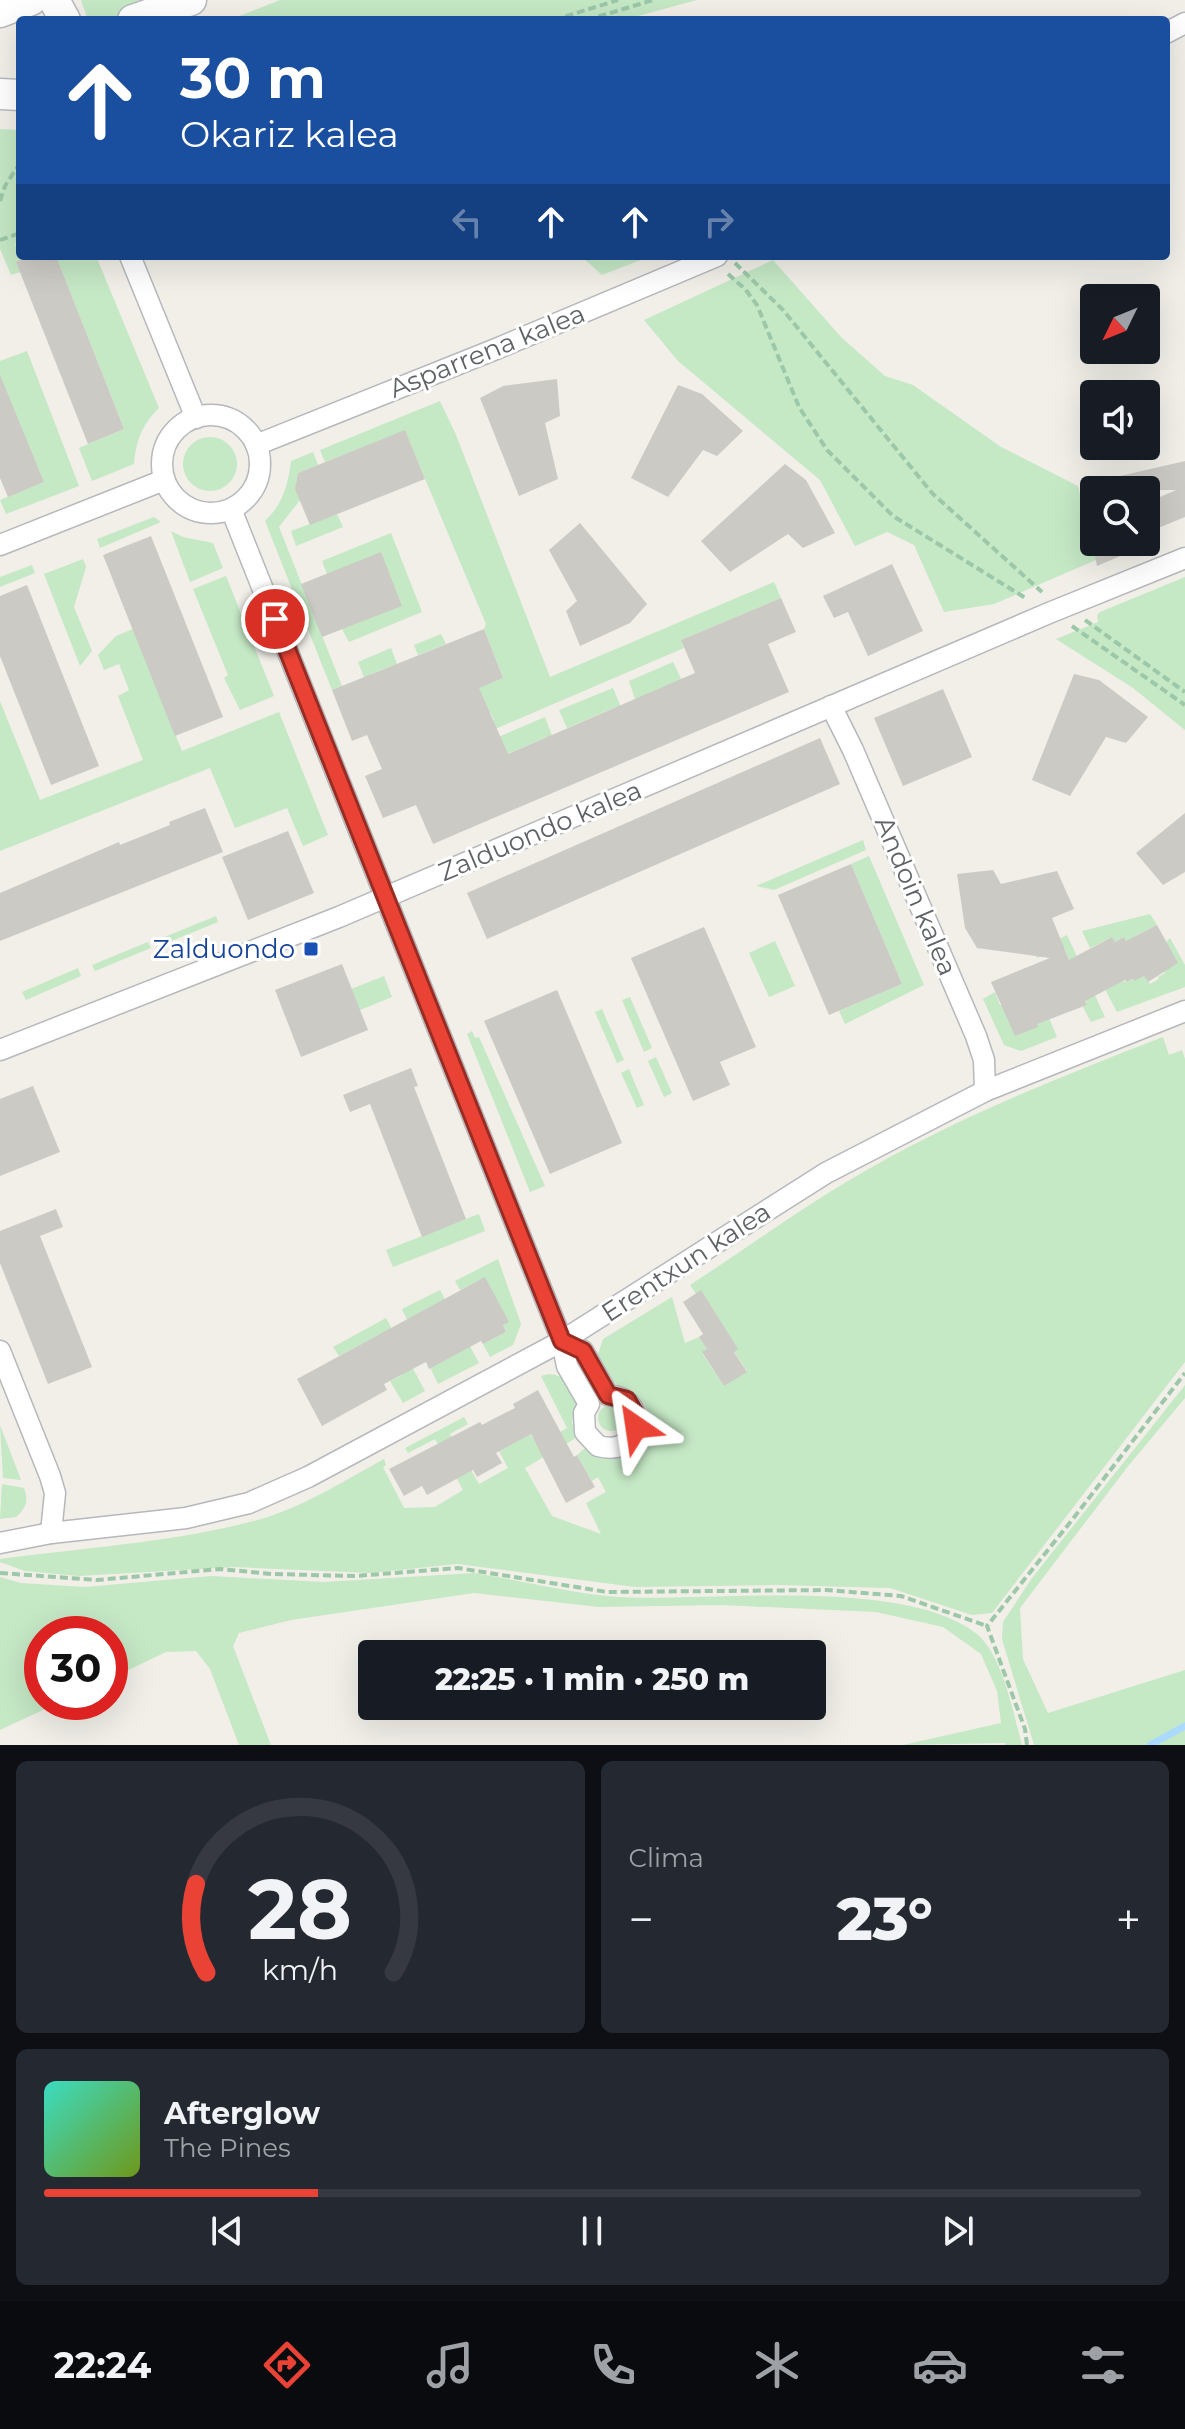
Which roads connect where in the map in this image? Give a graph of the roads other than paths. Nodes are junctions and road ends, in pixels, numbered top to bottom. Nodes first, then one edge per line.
1 (31, 0) edge
2 (191, 0) edge
3 (0, 12) edge
4 (145, 16) edge
5 (132, 260) edge
6 (711, 260) edge
7 (196, 418) junction
8 (256, 445) junction
9 (164, 480) junction
10 (231, 509) junction
11 (0, 545) edge
12 (1185, 558) edge
13 (831, 706) junction
14 (385, 897) junction
15 (1185, 1011) edge
16 (0, 1050) edge
17 (985, 1091) junction
18 (562, 1341) junction
19 (0, 1351) edge
20 (51, 1533) junction
21 (0, 1543) edge

1 - 3 main road
2 - 4 main road
5 - 7 street
6 - 8 street, Asparrena kalea
7 - 8 street
7 - 9 street
8 - 10 street
9 - 10 street
9 - 11 street
10 - 14 street
12 - 13 street, Zalduondo kalea
13 - 14 street, Zalduondo kalea
13 - 17 street, Andoin kalea
14 - 16 street, Zalduondo kalea
14 - 18 street
15 - 17 street, Erentxun kalea
17 - 18 street, Erentxun kalea
18 - 18 street
18 - 20 street, Erentxun kalea
19 - 20 street
20 - 21 street, Erentxun kalea

